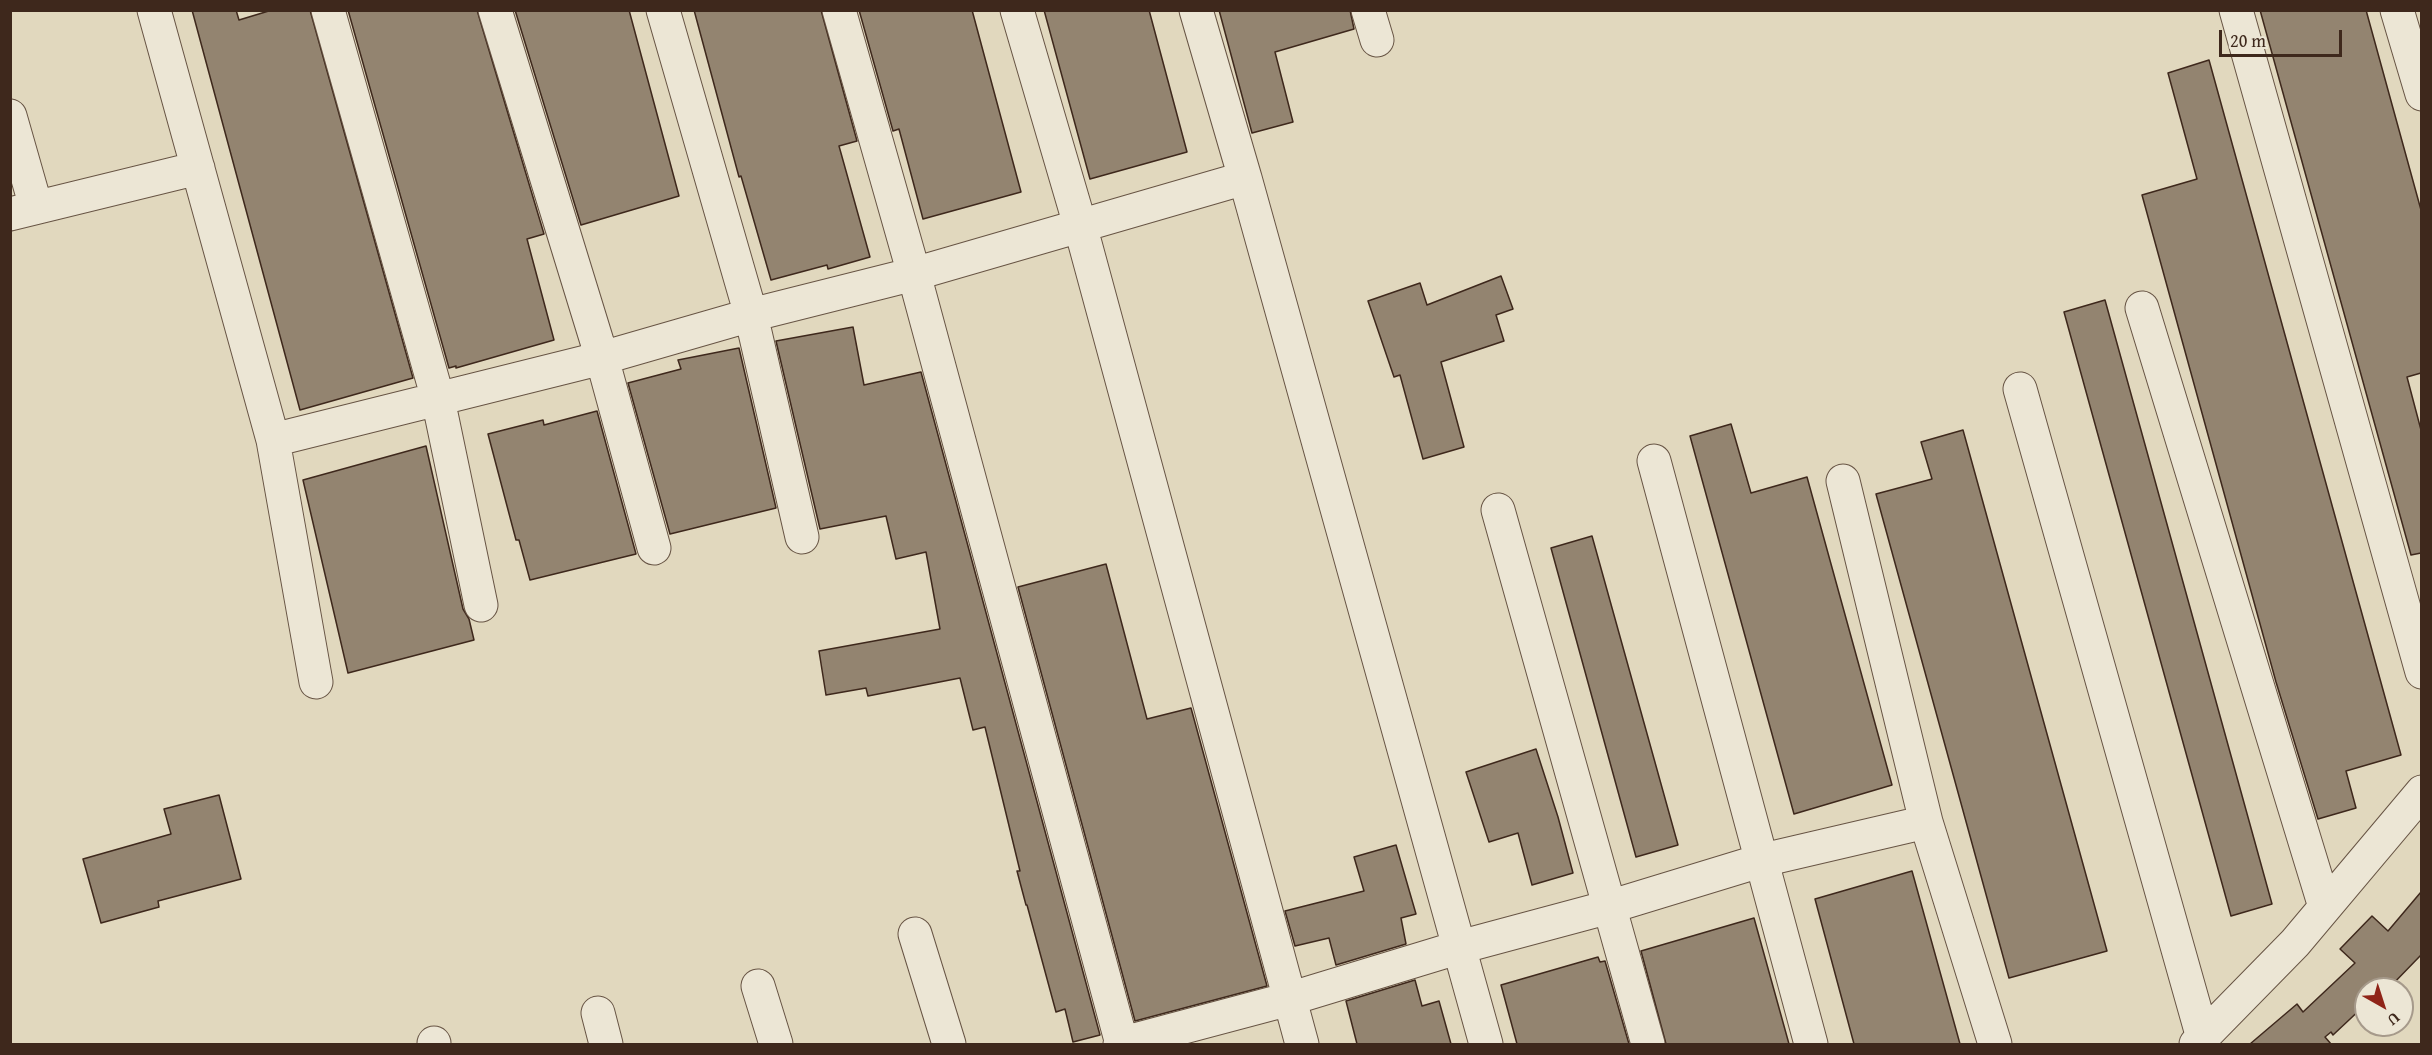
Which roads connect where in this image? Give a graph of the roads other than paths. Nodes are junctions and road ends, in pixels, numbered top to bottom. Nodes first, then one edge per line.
1 (154, 10) edge
2 (328, 10) edge
3 (495, 10) edge
4 (663, 10) edge
5 (839, 10) edge
6 (1017, 10) edge
7 (1196, 10) edge
8 (2236, 10) edge
9 (2397, 10) edge
10 (2421, 94) edge
11 (10, 116) edge
12 (198, 168) junction
13 (1245, 178) junction
14 (23, 211) edge
15 (1080, 225) junction
16 (914, 274) junction
17 (2142, 308) dead end
18 (751, 315) junction
19 (602, 358) junction
20 (2020, 389) dead end
21 (438, 399) junction
22 (273, 440) junction
23 (1654, 461) dead end
24 (1843, 481) dead end
25 (1498, 510) dead end
26 (802, 537) dead end
27 (654, 548) dead end
28 (481, 605) dead end
29 (2421, 672) edge
30 (316, 682) dead end
31 (2421, 792) edge
32 (1926, 822) junction
33 (1763, 860) junction
34 (1609, 907) junction
35 (2325, 908) junction
36 (915, 934) dead end
37 (1460, 947) junction
38 (758, 986) dead end
39 (1289, 999) junction
40 (598, 1013) dead end
41 (2199, 1041) edge
42 (606, 1044) edge
43 (776, 1044) edge
44 (949, 1044) edge
45 (1121, 1044) edge
46 (1302, 1044) edge
47 (1486, 1044) edge
48 (1648, 1044) edge
49 (1812, 1044) edge
50 (1995, 1044) edge

1 - 12 street
2 - 21 street
3 - 19 street
4 - 18 street
5 - 16 street
6 - 15 street
7 - 13 street
8 - 29 street
9 - 10 street
11 - 14 street
12 - 14 street
12 - 22 street
13 - 15 street
13 - 37 street
15 - 16 street
15 - 39 street
16 - 18 street
16 - 45 street
17 - 35 street
18 - 19 street
18 - 26 street
19 - 21 street
19 - 27 street
20 - 41 street
21 - 22 street
21 - 28 street
22 - 30 street
23 - 33 street
24 - 32 street
25 - 34 street
31 - 35 street
32 - 33 street
32 - 50 street
33 - 34 street
33 - 49 street
34 - 37 street
34 - 48 street
35 - 41 street
36 - 44 street
37 - 39 street
37 - 47 street
38 - 43 street
39 - 45 street
39 - 46 street
40 - 42 street

